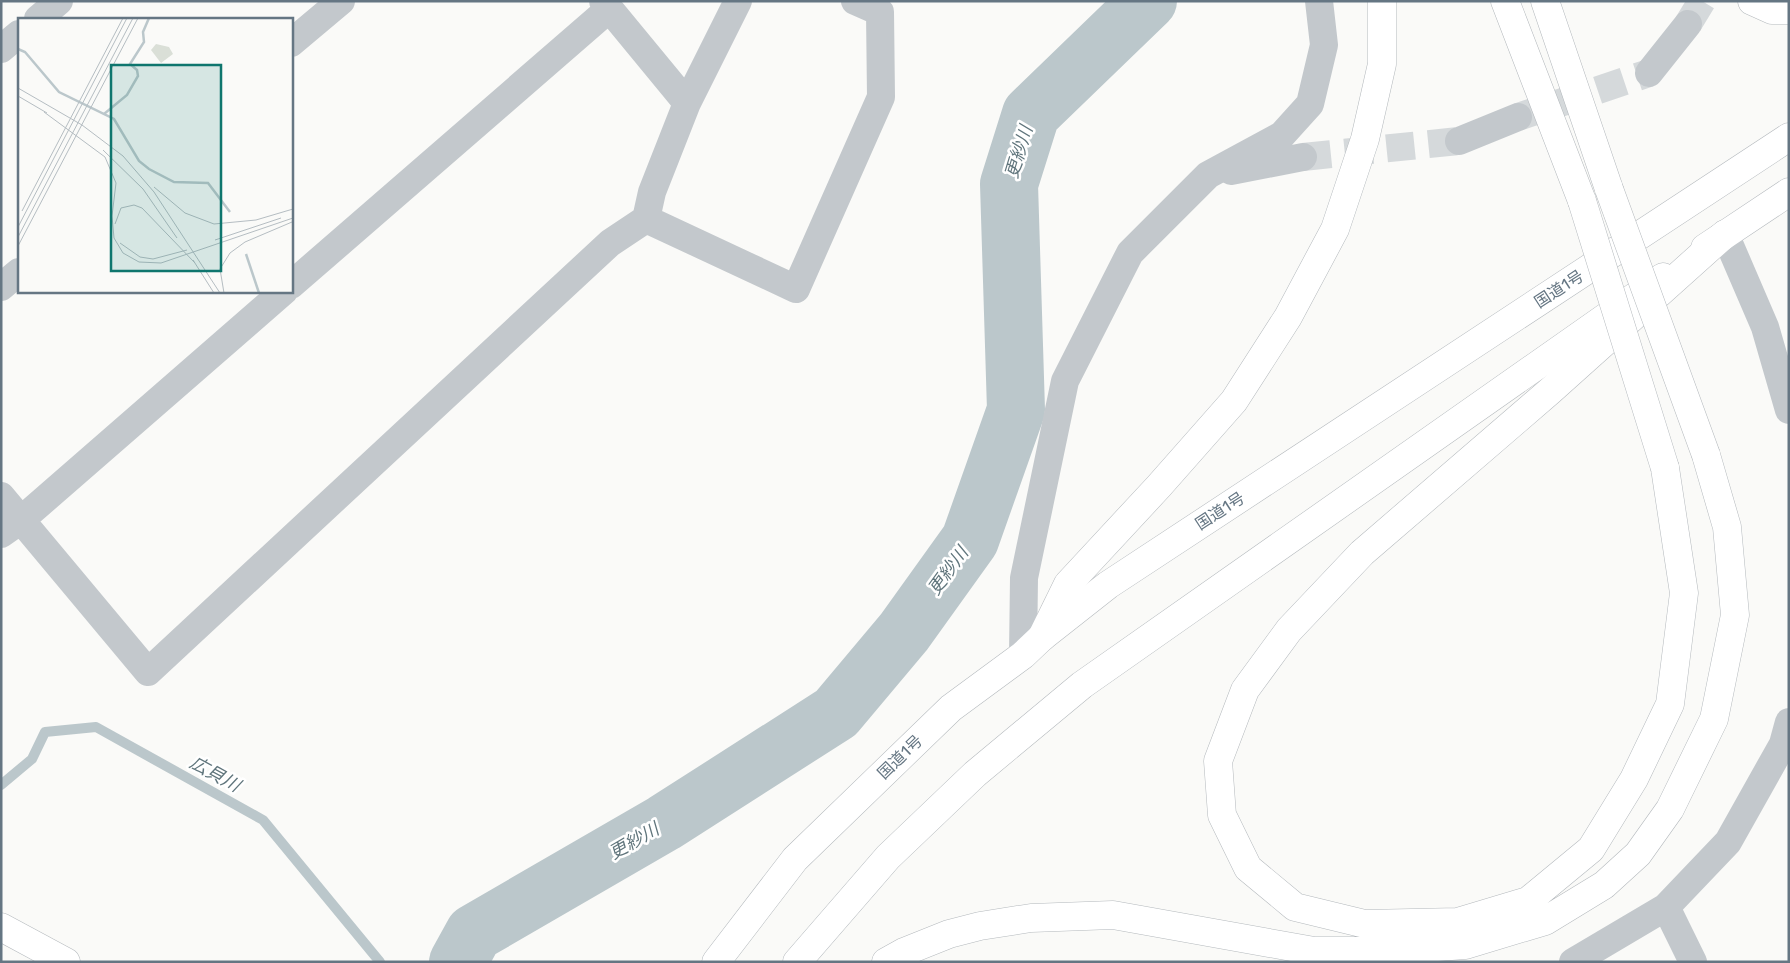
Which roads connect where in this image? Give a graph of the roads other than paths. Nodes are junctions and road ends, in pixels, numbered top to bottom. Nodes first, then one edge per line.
1 (59, 1) edge
2 (341, 1) edge
3 (738, 1) edge
4 (855, 1) edge
5 (1319, 1) edge
6 (1382, 1) edge
7 (1504, 1) edge
8 (1545, 1) edge
9 (1752, 1) edge
10 (606, 5) edge
11 (1789, 10) edge
12 (39, 18) edge
13 (1688, 24) tunnel mouth
14 (18, 35) edge
15 (292, 42) edge
16 (1, 49) edge
17 (1649, 73) tunnel mouth
18 (687, 103) junction
19 (1518, 117) tunnel mouth
20 (1789, 137) edge
21 (1459, 141) tunnel mouth
22 (1303, 157) tunnel mouth
23 (1208, 175) junction
24 (1789, 192) edge
25 (646, 219) junction
26 (1725, 234) junction
27 (18, 273) edge
28 (292, 284) edge
29 (1, 287) edge
30 (283, 292) edge
31 (1789, 410) edge
32 (1, 496) edge
33 (11, 527) edge
34 (1033, 646) junction
35 (1789, 722) edge
36 (1666, 907) junction
37 (1, 927) edge
38 (66, 962) edge
39 (716, 962) edge
40 (797, 962) edge
41 (886, 962) edge
42 (1573, 962) edge
43 (1693, 962) edge

1 - 12 street
2 - 15 street
3 - 18 street
4 - 25 street
5 - 23 street
6 - 34 main road
7 - 26 main road, bridge
8 - 41 main road, bridge
9 - 11 main road
10 - 18 street
10 - 28 street
13 - 17 street
14 - 16 street
18 - 25 street
19 - 21 street
20 - 34 main road, 国道1号
22 - 23 street
23 - 34 street
24 - 26 main road
25 - 33 street
26 - 31 street
26 - 40 main road
27 - 29 street
30 - 33 street
32 - 33 street
34 - 39 main road, 国道1号
35 - 36 street
36 - 42 street
36 - 43 street
37 - 38 main road

